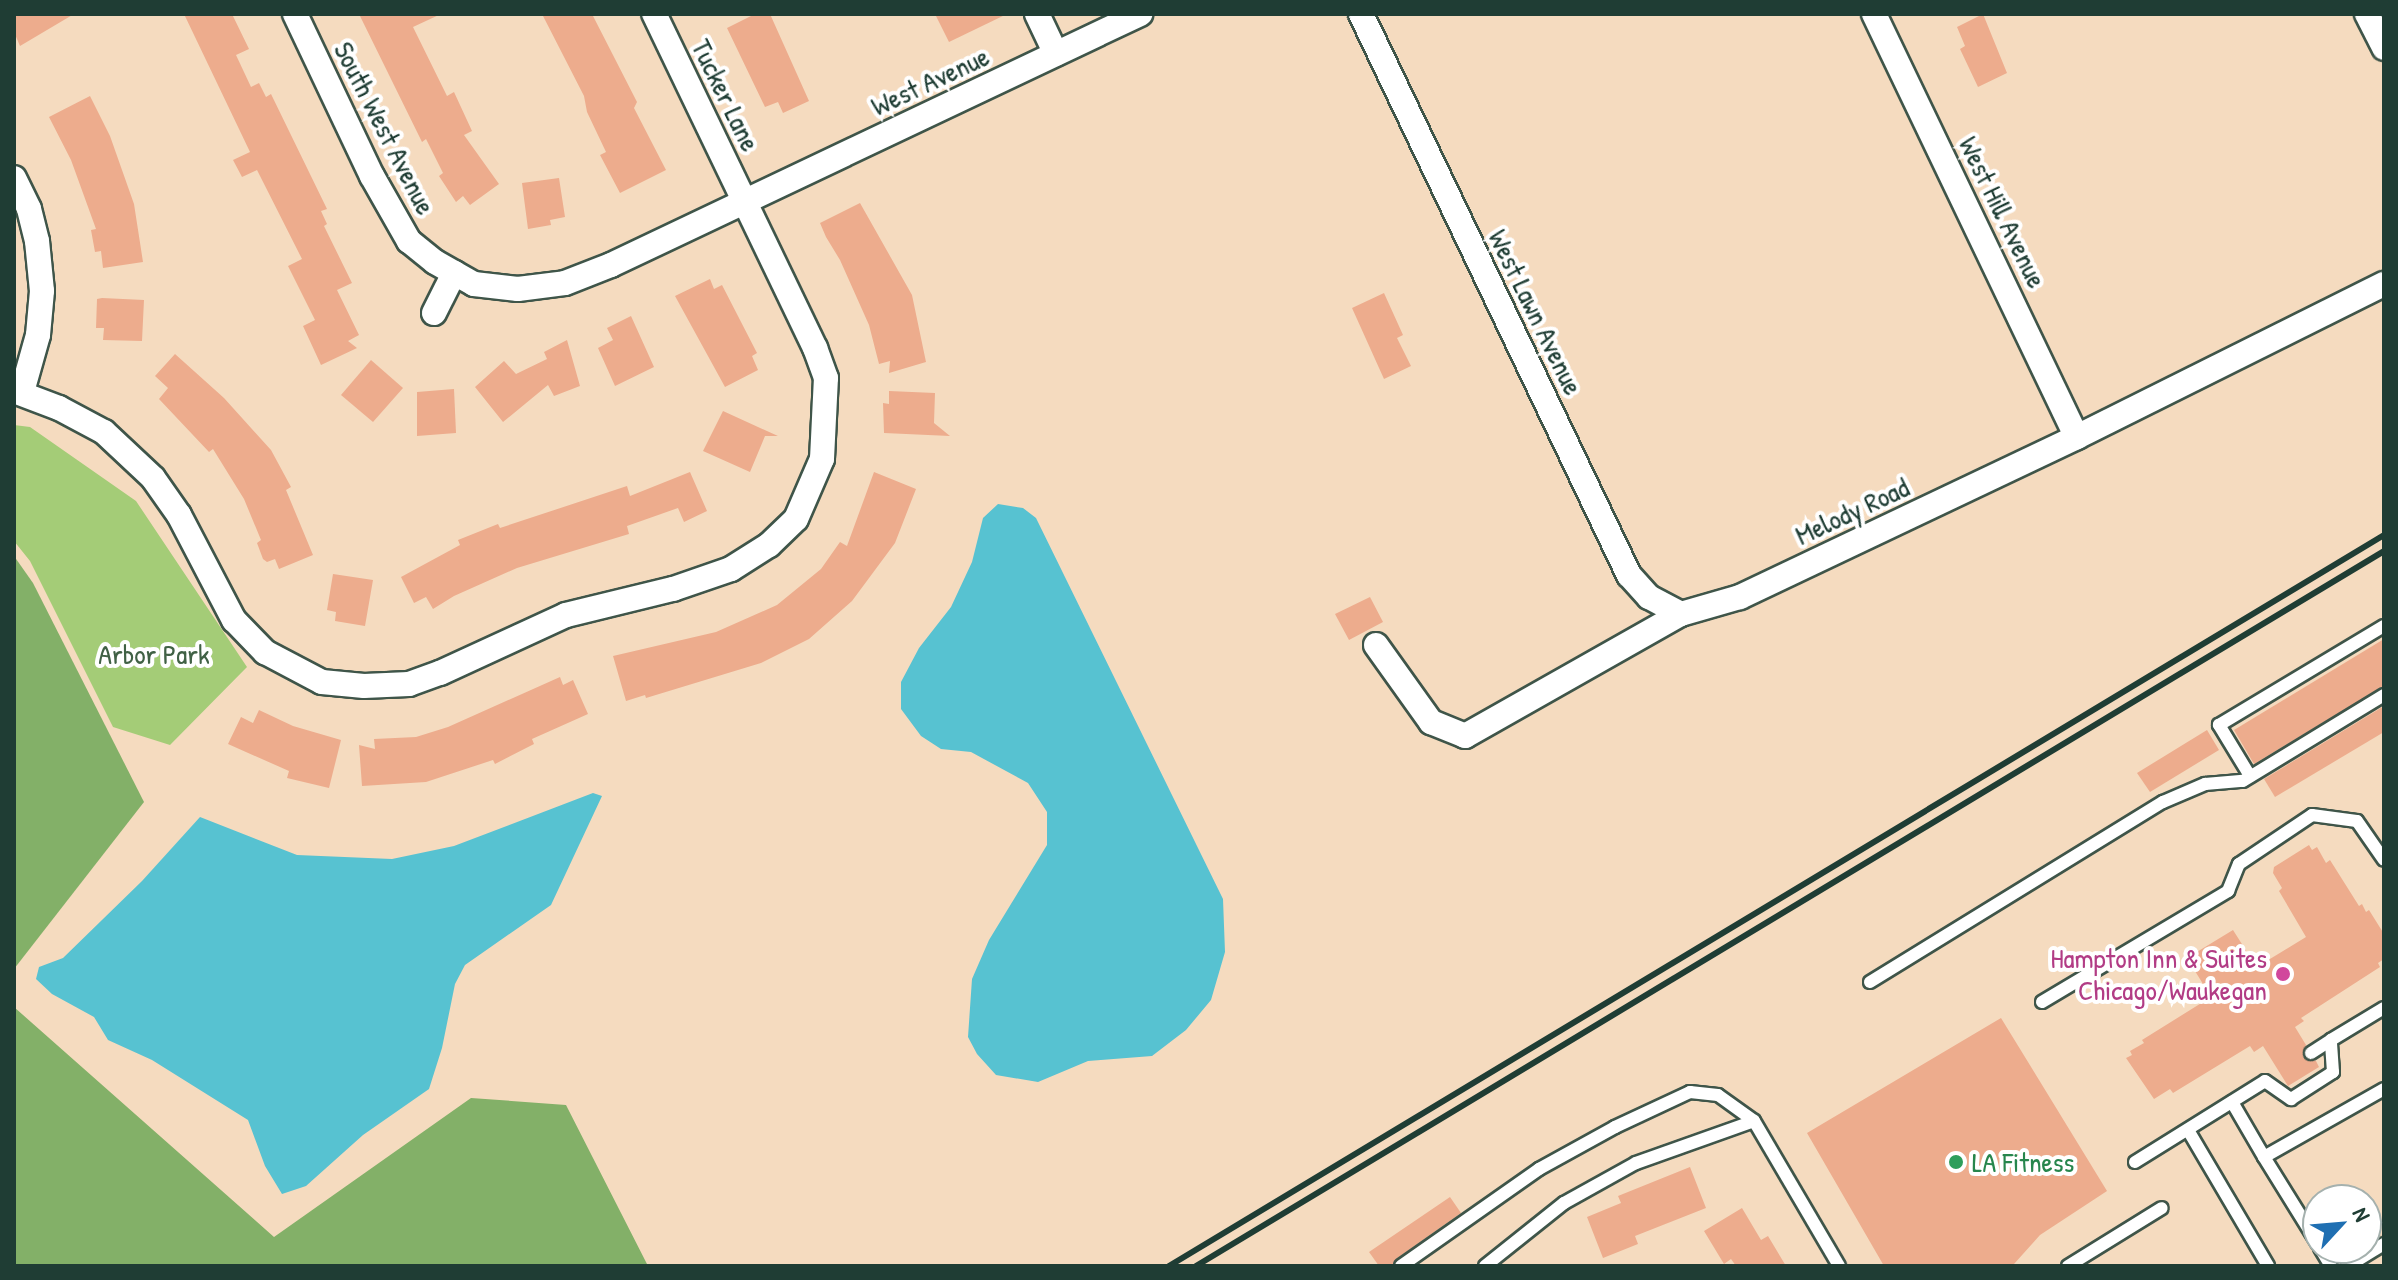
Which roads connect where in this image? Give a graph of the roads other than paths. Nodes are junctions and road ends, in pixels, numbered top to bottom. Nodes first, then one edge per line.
1 (295, 14) edge
2 (654, 14) edge
3 (1037, 14) edge
4 (1140, 14) edge
5 (1361, 14) edge
6 (1874, 14) edge
7 (2367, 14) edge
8 (2384, 48) edge
9 (1056, 54) junction
10 (14, 178) edge
11 (745, 202) junction
12 (454, 273) junction
13 (2384, 284) edge
14 (434, 313) dead end
15 (18, 392) edge
16 (2077, 437) junction
17 (1681, 614) junction
18 (2384, 626) edge
19 (1376, 645) dead end
20 (2384, 695) edge
21 (2250, 776) junction
22 (2384, 860) edge
23 (1870, 982) dead end
24 (2042, 1002) dead end
25 (2384, 1008) edge
26 (2331, 1040) junction
27 (2311, 1053) dead end
28 (2278, 1073) dead end
29 (2265, 1081) junction
30 (2384, 1089) edge
31 (2232, 1102) junction
32 (1754, 1121) junction
33 (2188, 1130) junction
34 (2264, 1157) junction
35 (2135, 1162) dead end
36 (2162, 1208) dead end
37 (2302, 1218) edge
38 (2384, 1244) edge
39 (1401, 1266) edge
40 (1485, 1266) edge
41 (1839, 1266) edge
42 (2068, 1266) edge
43 (2268, 1266) edge
44 (2348, 1266) edge

1 - 12 street, South West Avenue
2 - 11 street, Tucker Lane
3 - 9 street
4 - 9 street, West Avenue
5 - 17 street, West Lawn Avenue
6 - 16 street, West Hill Avenue
7 - 8 street
9 - 11 street, West Avenue
10 - 15 street
11 - 12 street, South West Avenue
11 - 15 street, Tucker Lane
12 - 14 street
13 - 16 street, Melody Road
16 - 17 street, Melody Road
17 - 19 street, Melody Road
18 - 21 lane
20 - 21 lane
21 - 23 lane
22 - 24 lane
25 - 26 lane
26 - 27 lane
26 - 29 lane
28 - 29 lane
29 - 31 lane
30 - 34 lane
31 - 33 lane
31 - 34 lane
32 - 39 lane
32 - 40 lane
32 - 41 lane
33 - 35 lane
33 - 43 lane
34 - 37 lane
36 - 42 lane
38 - 44 lane

